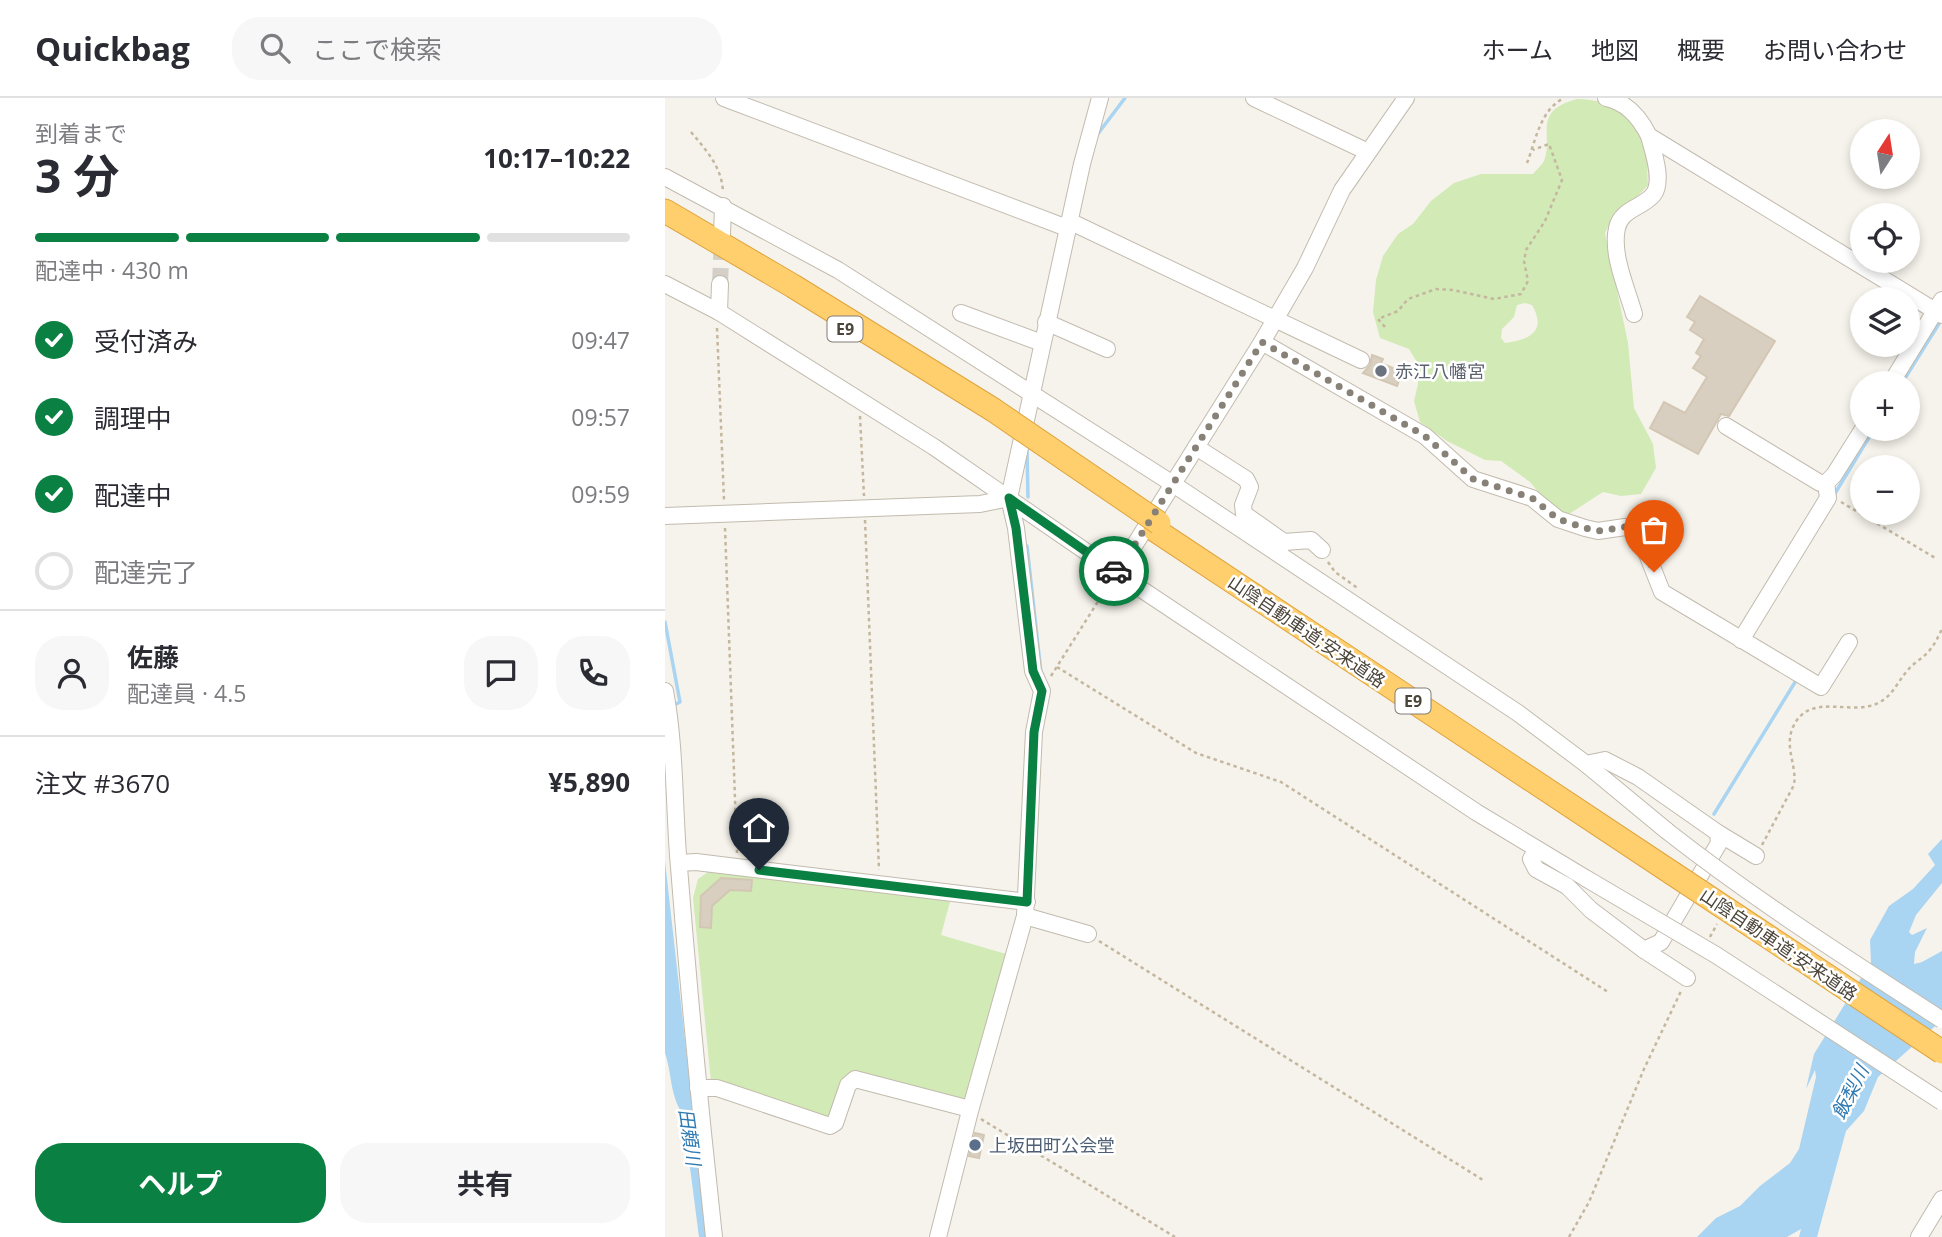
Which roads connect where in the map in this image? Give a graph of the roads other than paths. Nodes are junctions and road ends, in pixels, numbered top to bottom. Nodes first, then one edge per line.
1 (724, 98) edge
2 (1100, 98) edge
3 (1254, 98) edge
4 (1406, 98) edge
5 (1606, 98) edge
6 (1649, 136) junction
7 (1369, 152) junction
8 (669, 178) edge
9 (723, 206) junction
10 (665, 211) edge
11 (665, 219) edge
12 (1072, 224) junction
13 (710, 236) junction
14 (720, 284) tunnel mouth
15 (672, 288) edge
16 (1940, 309) edge
17 (719, 312) junction
18 (961, 313) dead end
19 (1634, 314) dead end
20 (1275, 319) junction
21 (1051, 324) junction
22 (1262, 342) junction
23 (1042, 343) junction
24 (1107, 349) dead end
25 (1361, 360) dead end
26 (1899, 371) edge
27 (1030, 394) junction
28 (1726, 426) dead end
29 (1855, 441) edge
30 (1196, 447) junction
31 (1826, 483) junction
32 (1173, 484) junction
33 (1009, 498) junction
34 (665, 516) edge
35 (1280, 547) junction
36 (1322, 550) road end
37 (1117, 573) junction
38 (1741, 640) junction
39 (1849, 642) dead end
40 (665, 691) edge
41 (1586, 764) junction
42 (1718, 833) junction
43 (1536, 850) junction
44 (1756, 856) dead end
45 (679, 863) junction
46 (1674, 870) junction
47 (1026, 909) junction
48 (1088, 934) road end
49 (1644, 950) junction
50 (1687, 978) dead end
51 (1942, 1020) edge
52 (1942, 1042) edge
53 (1942, 1052) edge
54 (698, 1088) junction
55 (1942, 1102) edge
56 (970, 1110) junction
57 (1942, 1199) edge
58 (714, 1237) edge
59 (938, 1237) edge
60 (1919, 1237) edge

1 - 12 street
2 - 12 street
3 - 7 street
4 - 7 street
5 - 6 street
6 - 16 street
6 - 19 street
7 - 20 street
8 - 9 street
9 - 13 street
9 - 27 street
10 - 13 highway, 山陰自動車道;安来道路 / E9
11 - 13 highway, 山陰自動車道;安来道路 / E9
12 - 20 street
12 - 21 street
13 - 46 highway, 山陰自動車道;安来道路 / E9, bridge
14 - 17 street
15 - 17 street
16 - 26 street
17 - 33 street
18 - 23 street
20 - 22 street
20 - 25 street
21 - 23 street
21 - 24 street
22 - 30 street
22 - 38 street
23 - 27 street
27 - 32 street
27 - 33 street
28 - 31 street
29 - 31 street
30 - 32 street
30 - 35 street
31 - 38 street
32 - 35 street
32 - 37 street
33 - 34 street
33 - 37 street
33 - 47 street
35 - 36 street
35 - 41 street
37 - 43 street
38 - 39 street
40 - 45 street
41 - 42 street
41 - 51 street, bridge
42 - 44 street
42 - 49 street
43 - 49 street
43 - 55 street, bridge
45 - 47 street
45 - 54 street
46 - 52 highway, 山陰自動車道;安来道路 / E9
46 - 53 highway, 山陰自動車道;安来道路 / E9, bridge
47 - 48 street
47 - 56 street
49 - 50 street
54 - 56 street
54 - 58 street
56 - 59 street
57 - 60 street

